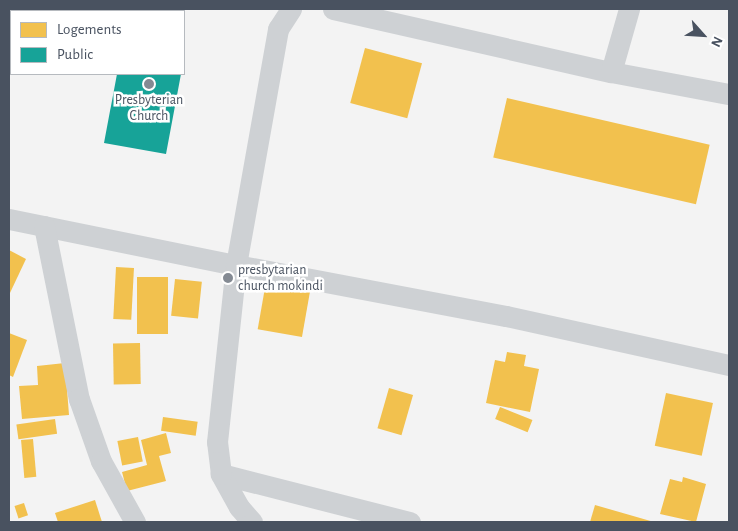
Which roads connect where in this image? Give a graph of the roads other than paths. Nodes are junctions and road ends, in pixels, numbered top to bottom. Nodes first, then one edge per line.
1 (291, 9) edge
2 (333, 9) edge
3 (629, 9) edge
4 (611, 72) junction
5 (729, 94) edge
6 (9, 219) edge
7 (44, 226) junction
8 (236, 265) junction
9 (729, 365) edge
10 (221, 474) junction
11 (135, 522) edge
12 (252, 522) edge
13 (410, 522) edge

1 - 8 street
2 - 4 street
3 - 4 street
4 - 5 street
6 - 7 street
7 - 8 street
7 - 11 street
8 - 9 street
8 - 10 street
10 - 12 street
10 - 13 street

